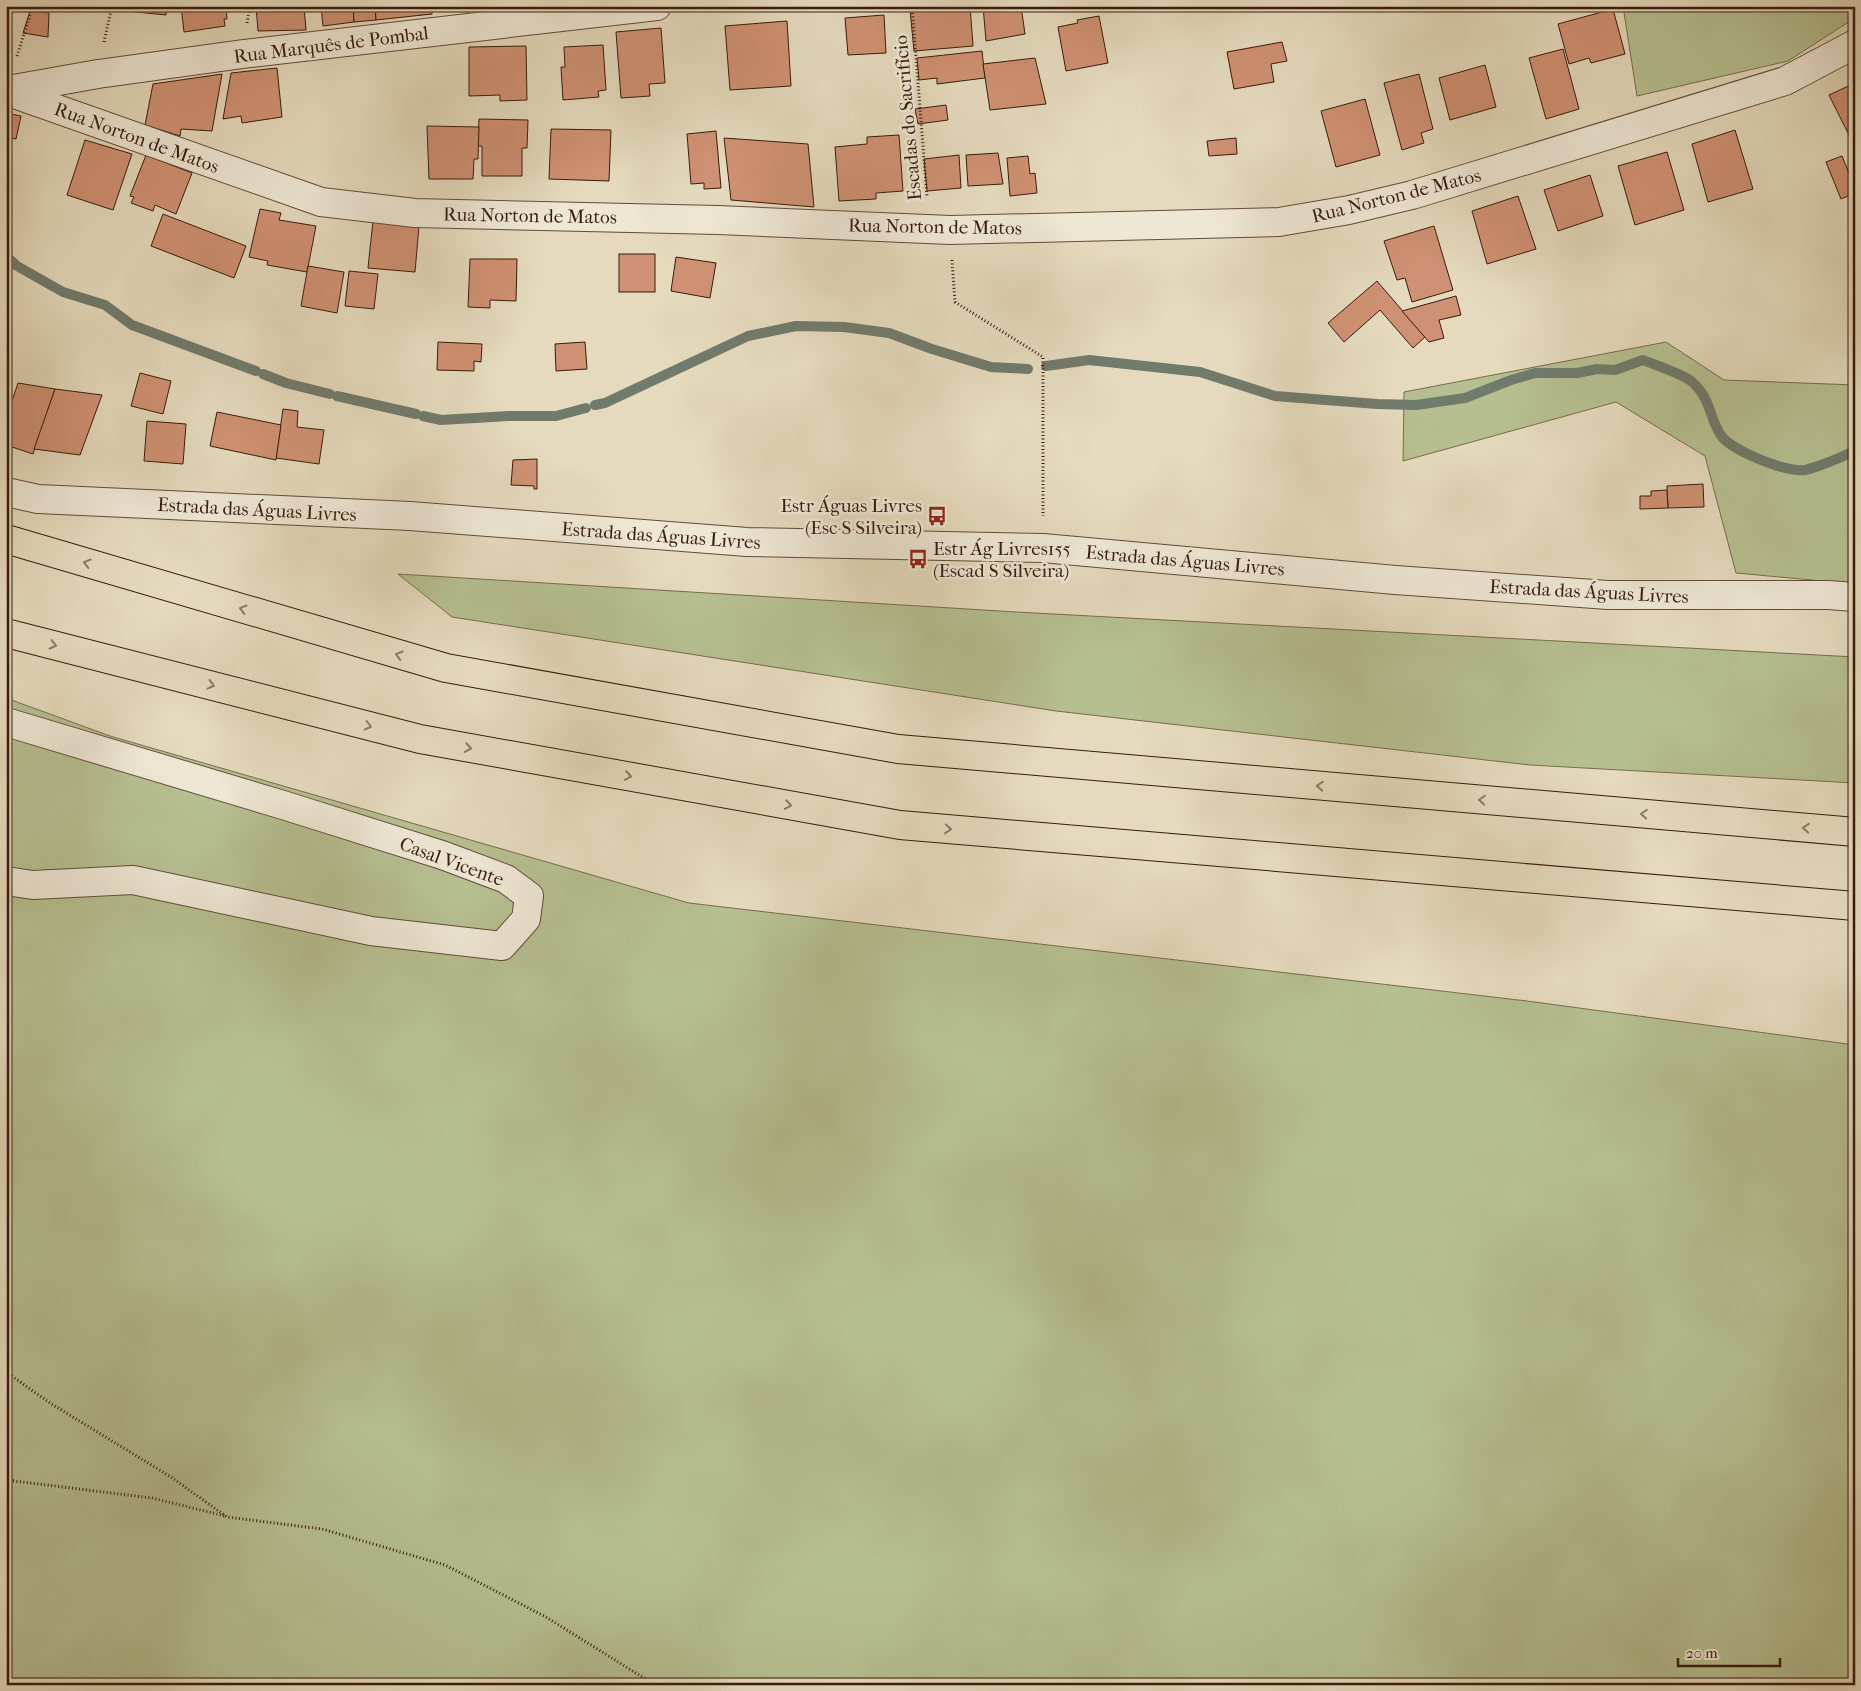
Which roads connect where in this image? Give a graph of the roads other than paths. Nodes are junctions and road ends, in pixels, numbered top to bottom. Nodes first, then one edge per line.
1 (644, 7) edge
2 (1855, 44) edge
3 (6, 91) edge
4 (6, 492) edge
5 (6, 539) edge
6 (1855, 596) edge
7 (6, 633) edge
8 (6, 722) edge
9 (1855, 832) edge
10 (6, 881) edge
11 (1855, 906) edge

1 - 3 street, Rua Marquês de Pombal
2 - 3 street, Rua Norton de Matos
4 - 6 street, Estrada das Águas Livres
9 -> 5 highway
7 -> 11 highway
8 - 10 street, Casal Vicente

